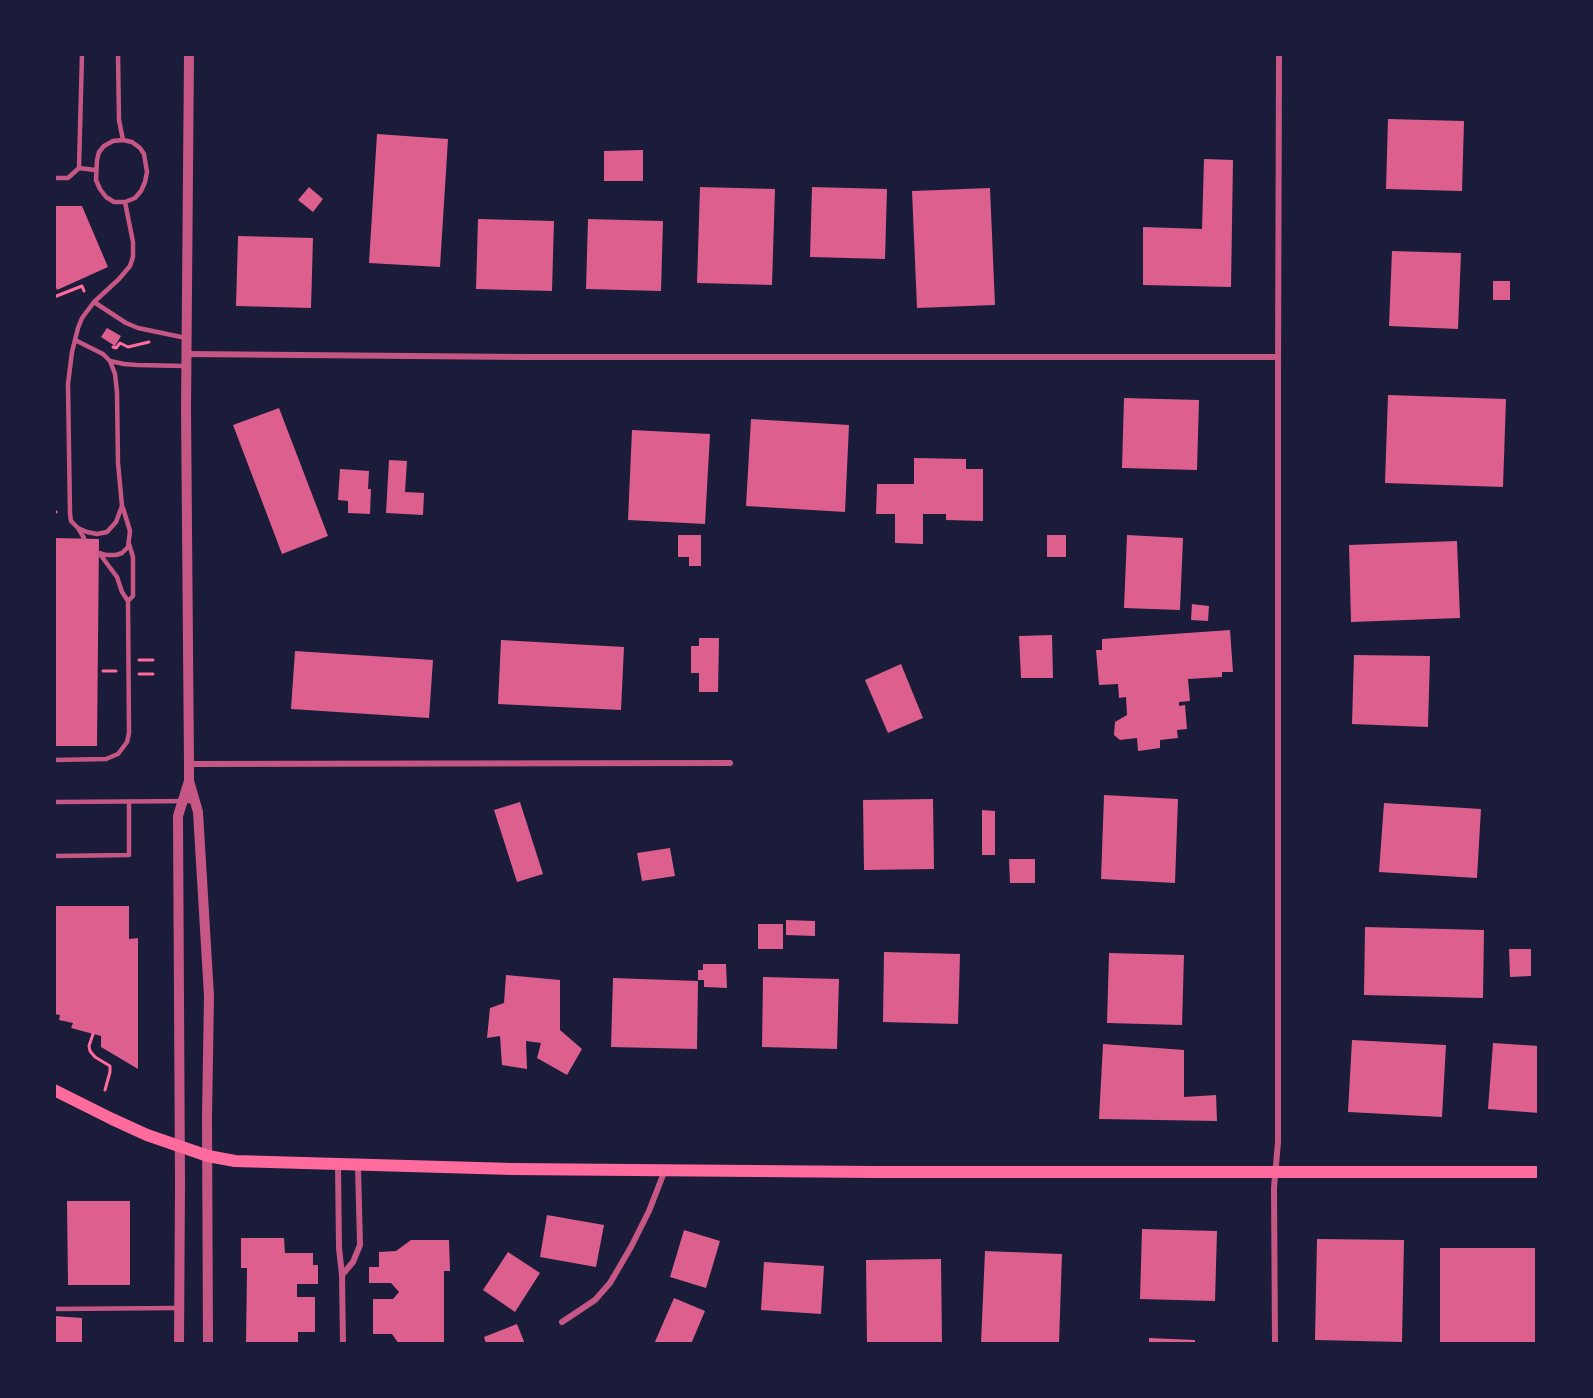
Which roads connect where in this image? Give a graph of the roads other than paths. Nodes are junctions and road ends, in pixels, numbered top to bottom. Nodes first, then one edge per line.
1 (82, 54) edge
2 (118, 54) edge
3 (189, 54) edge
4 (1280, 54) edge
5 (123, 140) junction
6 (79, 168) junction
7 (95, 170) junction
8 (54, 178) edge
9 (125, 202) junction
10 (94, 302) junction
11 (186, 338) junction
12 (75, 340) junction
13 (186, 354) junction
14 (1278, 357) junction
15 (110, 361) junction
16 (186, 366) junction
17 (122, 506) junction
18 (78, 528) junction
19 (84, 538) dead end
20 (129, 544) junction
21 (128, 601) junction
22 (54, 760) edge
23 (730, 763) dead end
24 (189, 764) junction
25 (189, 781) junction
26 (183, 801) junction
27 (195, 801) junction
28 (54, 802) edge
29 (129, 802) junction
30 (54, 855) edge
31 (54, 1090) edge
32 (180, 1147) junction
33 (208, 1156) junction
34 (338, 1165) junction
35 (358, 1166) junction
36 (665, 1170) junction
37 (1276, 1172) junction
38 (1539, 1172) edge
39 (342, 1275) junction
40 (179, 1308) junction
41 (54, 1309) edge
42 (562, 1322) dead end
43 (178, 1344) edge
44 (208, 1344) edge
45 (343, 1344) edge
46 (1275, 1344) edge

1 - 6 lane
2 - 5 lane
3 - 11 street
4 - 14 street
5 - 7 lane
5 - 9 lane
6 - 7 lane
6 - 8 lane
7 - 9 lane
9 - 10 lane
10 - 11 lane
10 - 12 lane
11 - 13 street
12 - 15 lane
12 - 18 lane
13 - 14 street
13 - 16 street
14 - 37 street
15 - 16 lane
15 - 17 lane
16 - 24 street
17 - 18 lane
17 - 20 lane
18 - 19 lane
20 - 21 lane
20 - 21 lane
21 - 22 lane
23 - 24 street
24 - 25 street
25 - 26 street
25 - 27 street
26 - 27 lane
26 - 29 lane
26 - 32 street
27 - 33 street
28 - 29 lane
29 - 30 lane
31 - 32 main road
32 - 33 main road
32 - 40 street
33 - 34 main road
33 - 44 street
34 - 35 main road
34 - 39 street
35 - 36 main road
35 - 39 street
36 - 37 main road
36 - 42 street
37 - 38 main road
37 - 46 street
39 - 45 street
40 - 41 lane
40 - 43 street

